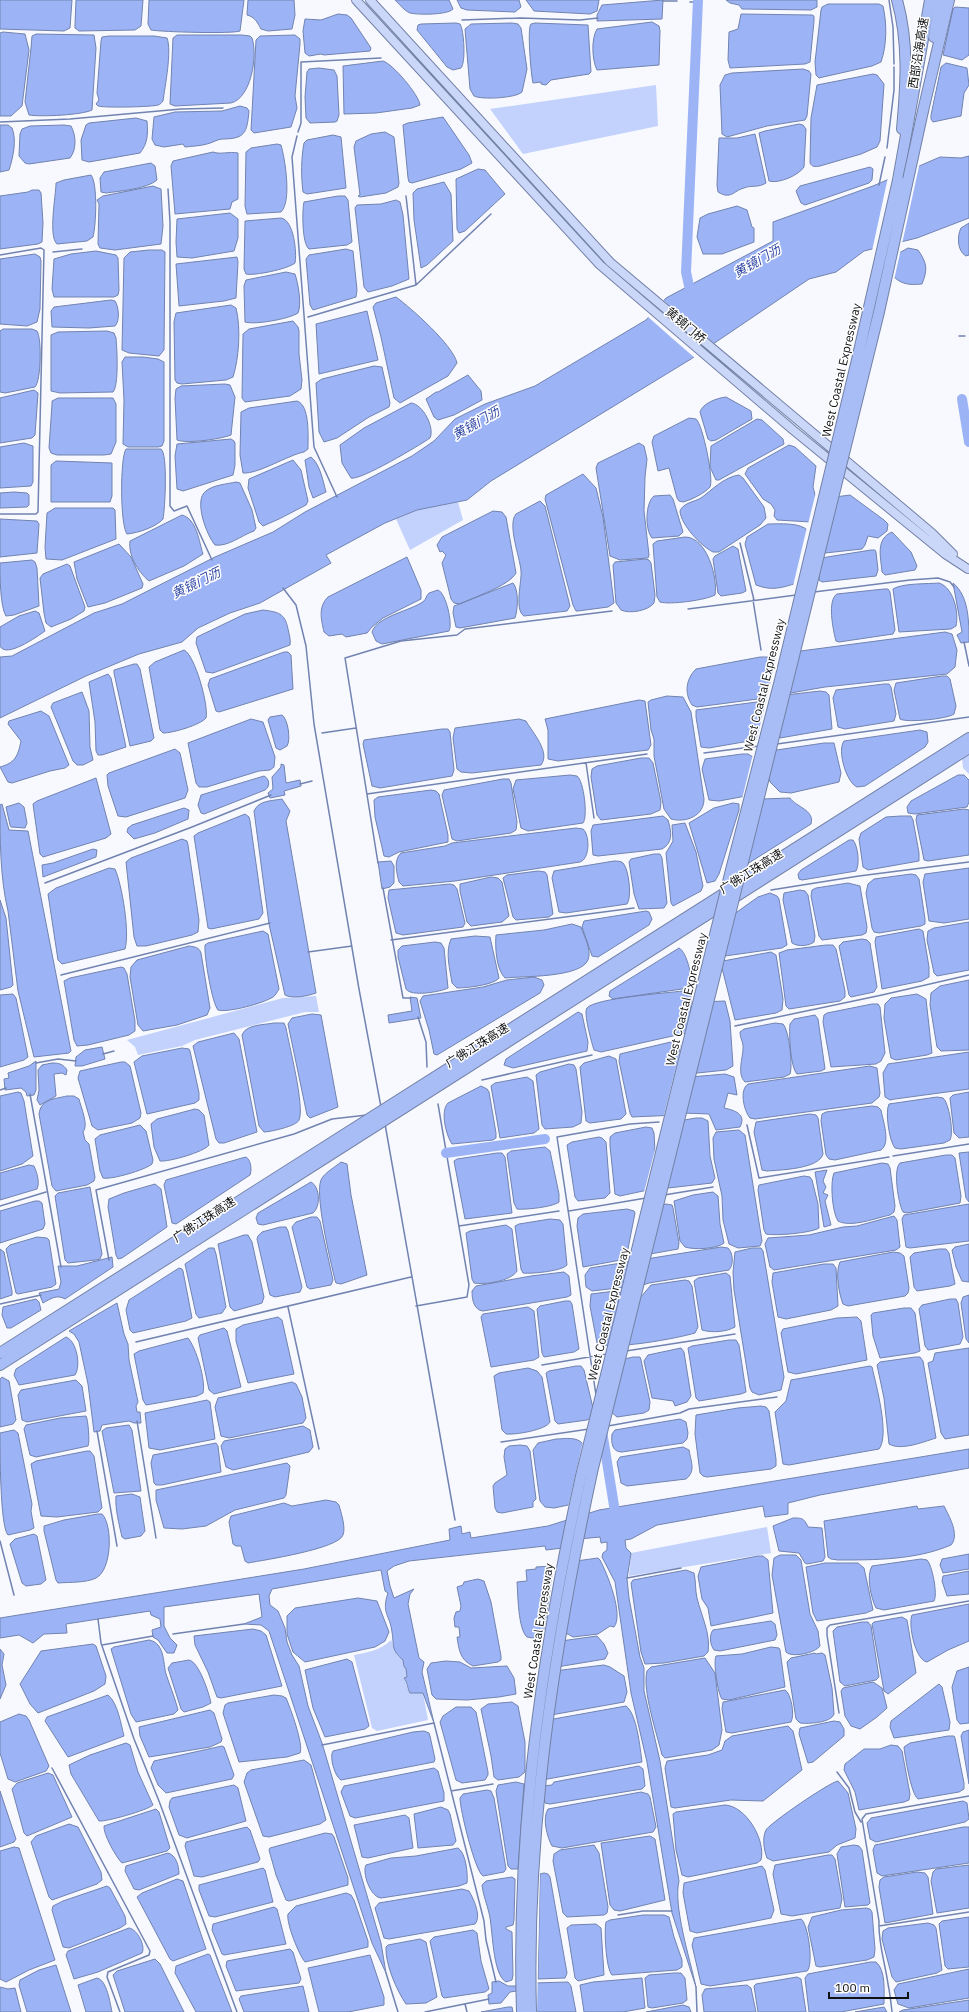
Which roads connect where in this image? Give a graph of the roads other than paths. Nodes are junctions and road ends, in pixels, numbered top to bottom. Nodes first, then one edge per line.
1 (356, 0) edge
2 (370, 0) edge
3 (898, 0) edge
4 (930, 0) edge
5 (940, 0) edge
6 (949, 0) edge
7 (923, 111) junction
8 (898, 180) junction
9 (969, 570) edge
10 (969, 738) edge
11 (969, 748) edge
12 (939, 762) junction
13 (334, 1146) junction
14 (0, 1353) edge
15 (0, 1365) edge
16 (522, 2012) edge
17 (531, 2012) edge

1 - 9 main road, 黄镜门桥
2 - 9 main road, 黄镜门桥
3 - 8 highway
4 - 8 highway, West Coastal Expressway
5 - 7 highway, 西部沿海高速
6 - 7 highway
7 - 17 highway, West Coastal Expressway, bridge
8 - 16 highway, West Coastal Expressway, bridge
10 - 12 highway, 广佛江珠高速
11 - 12 highway, 广佛江珠高速
12 - 13 highway, 广佛江珠高速
13 - 14 highway, 广佛江珠高速
13 - 15 highway, 广佛江珠高速

